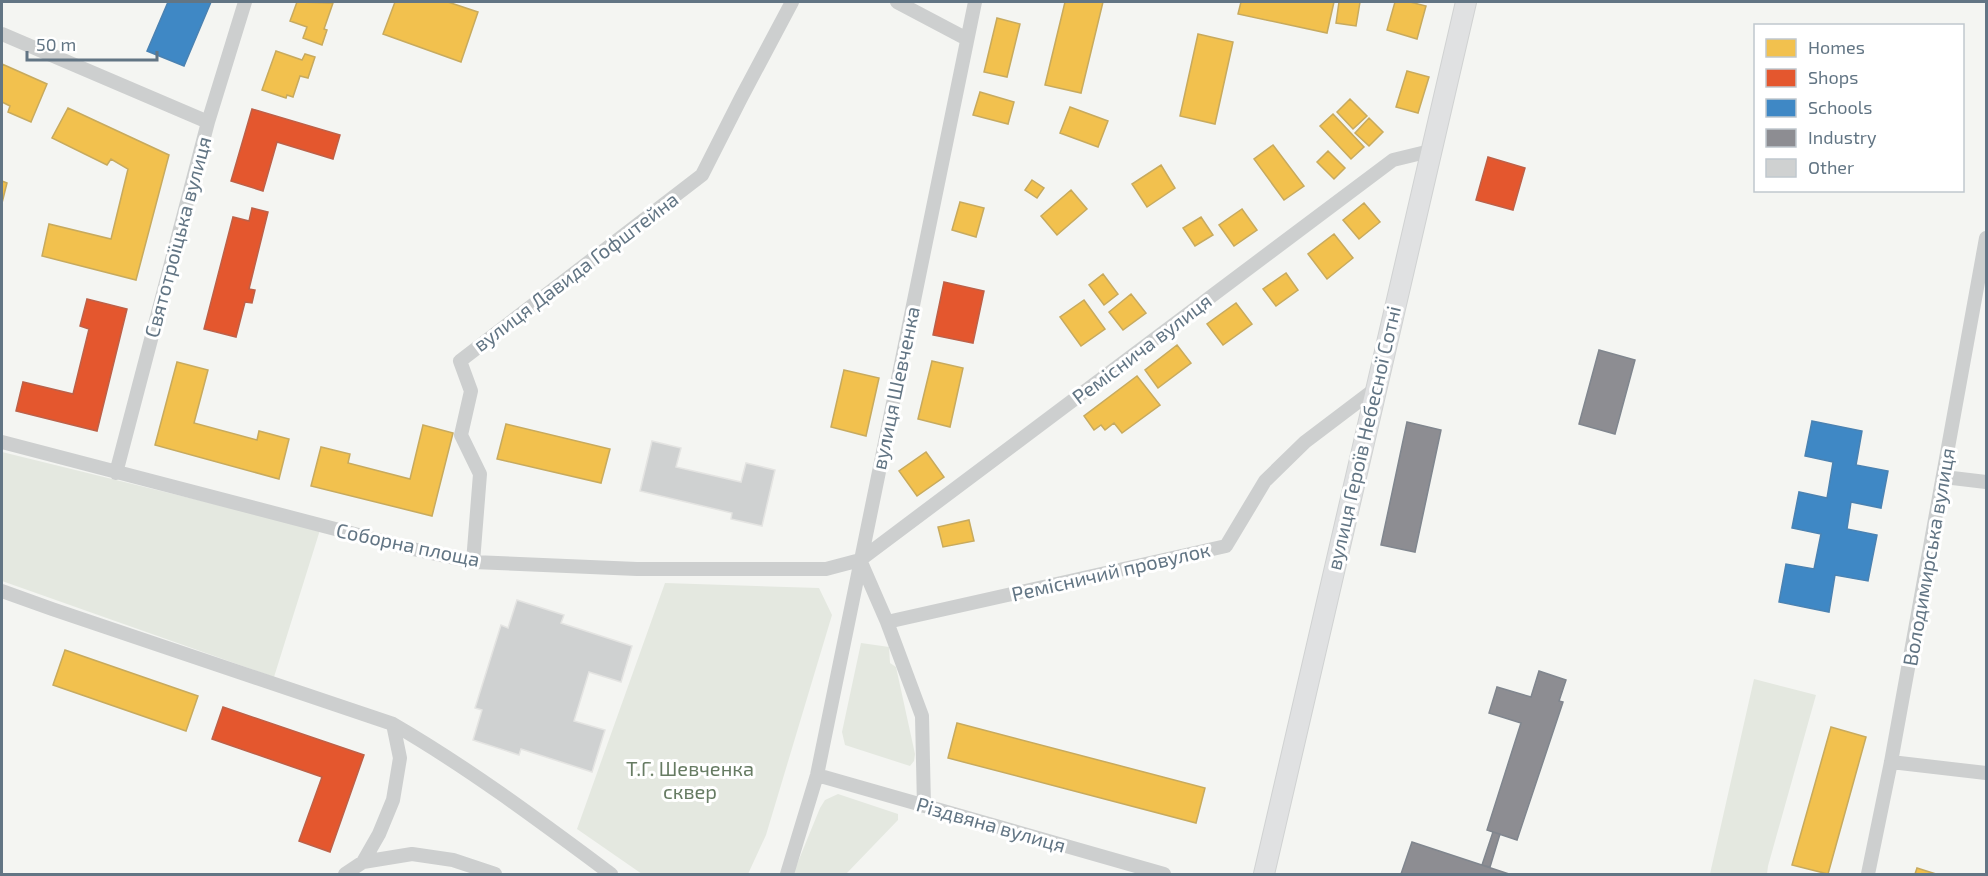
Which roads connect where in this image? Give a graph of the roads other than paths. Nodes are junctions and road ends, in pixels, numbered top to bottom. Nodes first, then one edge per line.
1 (245, 2) edge
2 (792, 2) edge
3 (897, 2) edge
4 (975, 2) edge
5 (1466, 2) edge
6 (2, 34) edge
7 (967, 39) junction
8 (208, 122) junction
9 (1430, 152) junction
10 (1986, 239) edge
11 (1375, 389) junction
12 (2, 442) edge
13 (116, 473) junction
14 (1944, 477) junction
15 (1986, 482) edge
16 (860, 560) junction
17 (472, 562) junction
18 (2, 591) edge
19 (887, 622) junction
20 (393, 724) junction
21 (1892, 762) junction
22 (1986, 773) edge
23 (817, 775) junction
24 (924, 806) junction
25 (363, 862) junction
26 (345, 874) edge
27 (495, 874) edge
28 (611, 874) edge
29 (787, 874) edge
30 (1164, 874) edge
31 (1264, 874) edge
32 (1868, 874) edge

1 - 8 street, Святотроїцька вулиця
2 - 17 street, вулиця Давида Гофштейна
3 - 7 street
4 - 7 street, вулиця Шевченка
5 - 9 street, вулиця Героїв Небесної Сотні
6 - 8 street
7 - 16 street, вулиця Шевченка
8 - 13 street, Святотроїцька вулиця
9 - 11 street, вулиця Героїв Небесної Сотні
9 - 16 street, Реміснича вулиця
10 - 14 street, Володимирська вулиця
11 - 19 street, Ремісничий провулок
11 - 31 street, вулиця Героїв Небесної Сотні
12 - 13 street, Соборна площа
13 - 17 street, Соборна площа
14 - 15 street
14 - 21 street, Володимирська вулиця
16 - 17 street, Соборна площа
16 - 19 street
16 - 23 street, вулиця Шевченка
18 - 20 street
19 - 24 street
20 - 25 street
20 - 28 street
21 - 22 street
21 - 32 street, Володимирська вулиця
23 - 24 street, Різдвяна вулиця
23 - 29 street, вулиця Шевченка
24 - 30 street, Різдвяна вулиця
25 - 26 street
25 - 27 street

